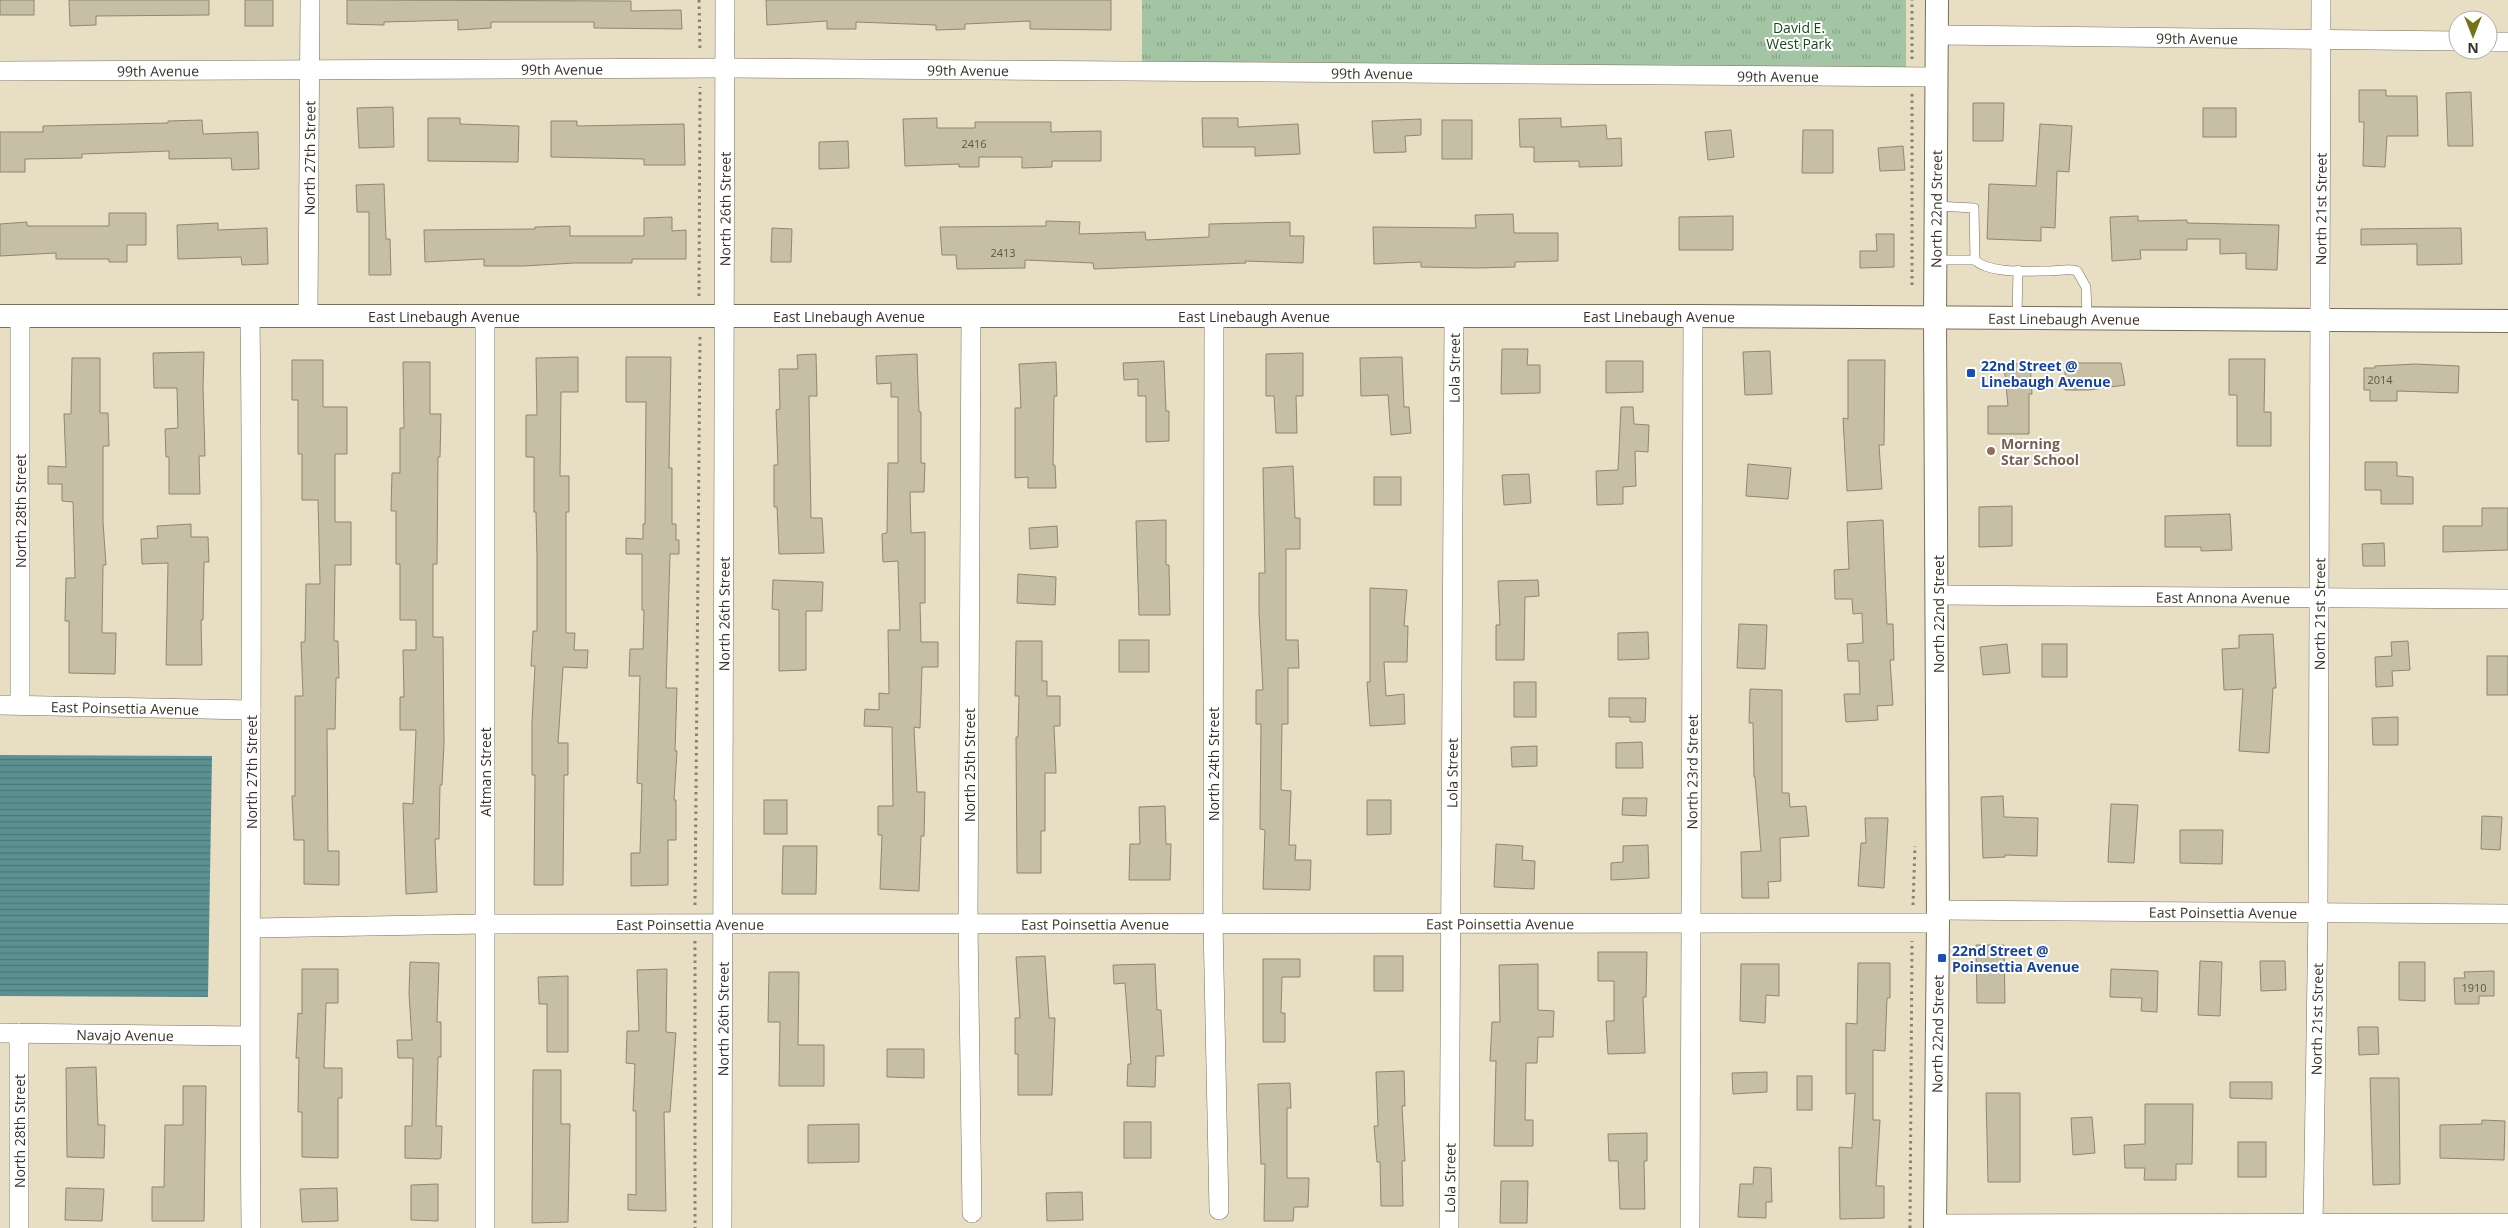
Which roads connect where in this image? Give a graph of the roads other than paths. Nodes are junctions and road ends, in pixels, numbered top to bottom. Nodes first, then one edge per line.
1 (310, 0) edge
2 (725, 0) edge
3 (1937, 0) edge
4 (2321, 0) edge
5 (1937, 35) junction
6 (2320, 40) junction
7 (2448, 41) edge
8 (726, 68) junction
9 (0, 70) edge
10 (310, 70) junction
11 (1936, 78) junction
12 (1936, 206) junction
13 (1935, 260) junction
14 (1975, 260) junction
15 (2018, 270) junction
16 (10, 316) edge
17 (250, 316) junction
18 (308, 316) junction
19 (485, 316) junction
20 (1693, 316) junction
21 (723, 317) junction
22 (971, 317) junction
23 (1214, 317) junction
24 (1454, 317) junction
25 (1935, 319) junction
26 (2017, 319) junction
27 (2087, 320) junction
28 (2321, 321) junction
29 (2508, 321) edge
30 (1938, 595) junction
31 (2318, 597) junction
32 (2508, 599) edge
33 (0, 705) edge
34 (20, 705) junction
35 (251, 710) junction
36 (2318, 912) junction
37 (2508, 914) edge
38 (1938, 917) junction
39 (1690, 922) junction
40 (968, 923) junction
41 (1213, 923) junction
42 (1450, 923) junction
43 (484, 924) junction
44 (722, 924) junction
45 (251, 928) junction
46 (9, 1033) edge
47 (249, 1036) junction
48 (1219, 1210) dead end
49 (972, 1213) dead end
50 (2508, 1223) edge
51 (1935, 1226) edge
52 (2313, 1226) edge
53 (19, 1228) edge
54 (251, 1228) edge
55 (485, 1228) edge
56 (722, 1228) edge
57 (1449, 1228) edge
58 (1690, 1228) edge

1 - 10 street, North 27th Street
2 - 8 street, North 26th Street
3 - 5 street, North 22nd Street
4 - 6 street, North 21st Street
5 - 6 street, 99th Avenue
5 - 11 street, North 22nd Street
6 - 7 street, 99th Avenue
6 - 28 street, North 21st Street
8 - 10 street, 99th Avenue
8 - 11 street, 99th Avenue
8 - 21 street, North 26th Street
9 - 10 street, 99th Avenue
10 - 18 street, North 27th Street
11 - 12 street, North 22nd Street
12 - 13 street, North 22nd Street
12 - 14 lane
13 - 14 lane
13 - 25 street, North 22nd Street
14 - 15 lane
15 - 26 lane
15 - 27 lane
16 - 17 street, East Linebaugh Avenue
16 - 34 street, North 28th Street
17 - 18 street, East Linebaugh Avenue
17 - 35 street, North 27th Street
18 - 19 street, East Linebaugh Avenue
19 - 21 street, East Linebaugh Avenue
19 - 43 street, Altman Street
20 - 24 street, East Linebaugh Avenue
20 - 25 street, East Linebaugh Avenue
20 - 39 street, North 23rd Street
21 - 22 street, East Linebaugh Avenue
21 - 44 street, North 26th Street
22 - 23 street, East Linebaugh Avenue
22 - 40 street, North 25th Street
23 - 24 street, East Linebaugh Avenue
23 - 41 street, North 24th Street
24 - 42 street, Lola Street
25 - 26 street, East Linebaugh Avenue
25 - 30 street, North 22nd Street
26 - 27 street, East Linebaugh Avenue
27 - 28 street, East Linebaugh Avenue
28 - 29 street, East Linebaugh Avenue
28 - 31 street, North 21st Street
30 - 31 street, East Annona Avenue
30 - 38 street, North 22nd Street
31 - 32 street, East Annona Avenue
31 - 36 street, North 21st Street
33 - 34 street, East Poinsettia Avenue
34 - 35 street, East Poinsettia Avenue
35 - 45 street, North 27th Street
36 - 37 street, East Poinsettia Avenue
36 - 38 street, East Poinsettia Avenue
36 - 52 street, North 21st Street
38 - 39 street, East Poinsettia Avenue
38 - 51 street, North 22nd Street
39 - 42 street, East Poinsettia Avenue
39 - 58 street, North 23rd Street
40 - 41 street, East Poinsettia Avenue
40 - 44 street, East Poinsettia Avenue
40 - 49 street, North 25th Street
41 - 42 street, East Poinsettia Avenue
41 - 48 street, North 24th Street
42 - 57 street, Lola Street
43 - 44 street, East Poinsettia Avenue
43 - 45 street, East Poinsettia Avenue
43 - 55 street, Altman Street
44 - 56 street, North 26th Street
45 - 47 street, North 27th Street
46 - 47 street, Navajo Avenue
46 - 53 street, North 28th Street
47 - 54 street, North 27th Street
50 - 52 street
51 - 52 street

